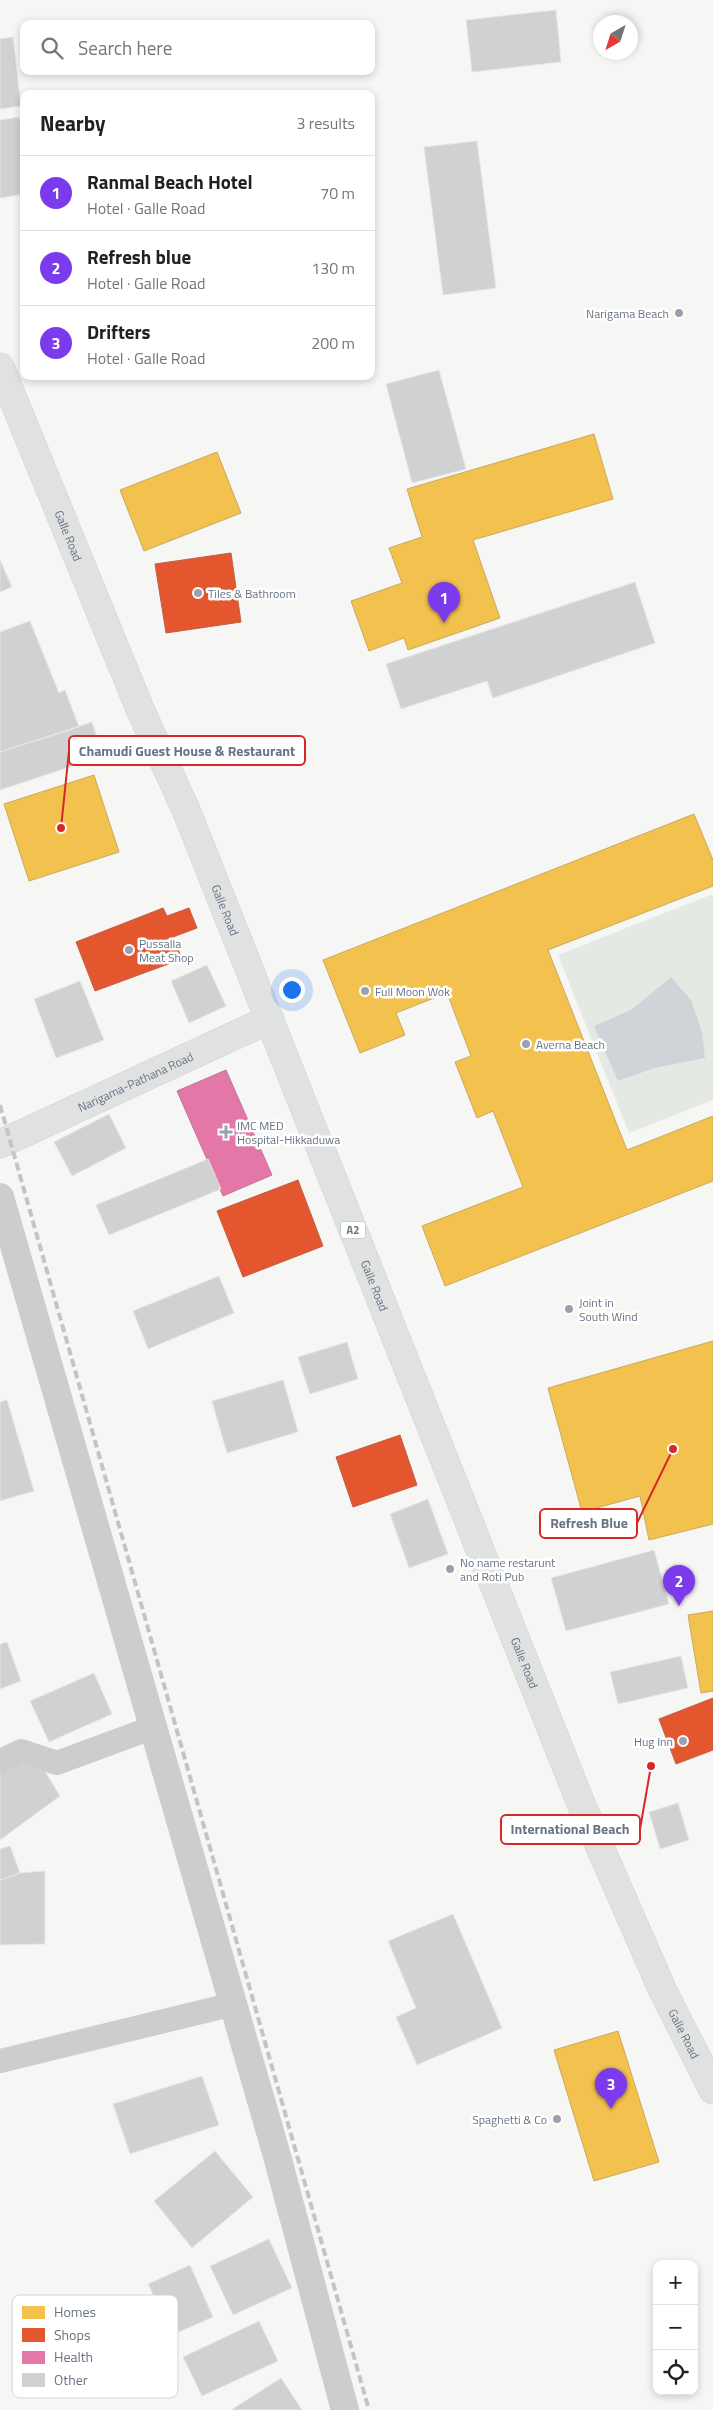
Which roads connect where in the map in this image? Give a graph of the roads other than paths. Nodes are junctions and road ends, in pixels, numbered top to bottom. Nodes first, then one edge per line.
1 (0, 367) edge
2 (270, 1019) junction
3 (0, 1144) edge
4 (0, 1197) edge
5 (154, 1727) junction
6 (0, 1762) edge
7 (234, 2004) junction
8 (0, 2060) edge
9 (713, 2090) edge
10 (345, 2410) edge

1 - 2 main road, Galle Road / A2
2 - 3 main road, Narigama-Pathana Road
2 - 9 main road, Galle Road / A2
4 - 5 street
5 - 6 lane
5 - 7 street
7 - 8 lane
7 - 10 street

